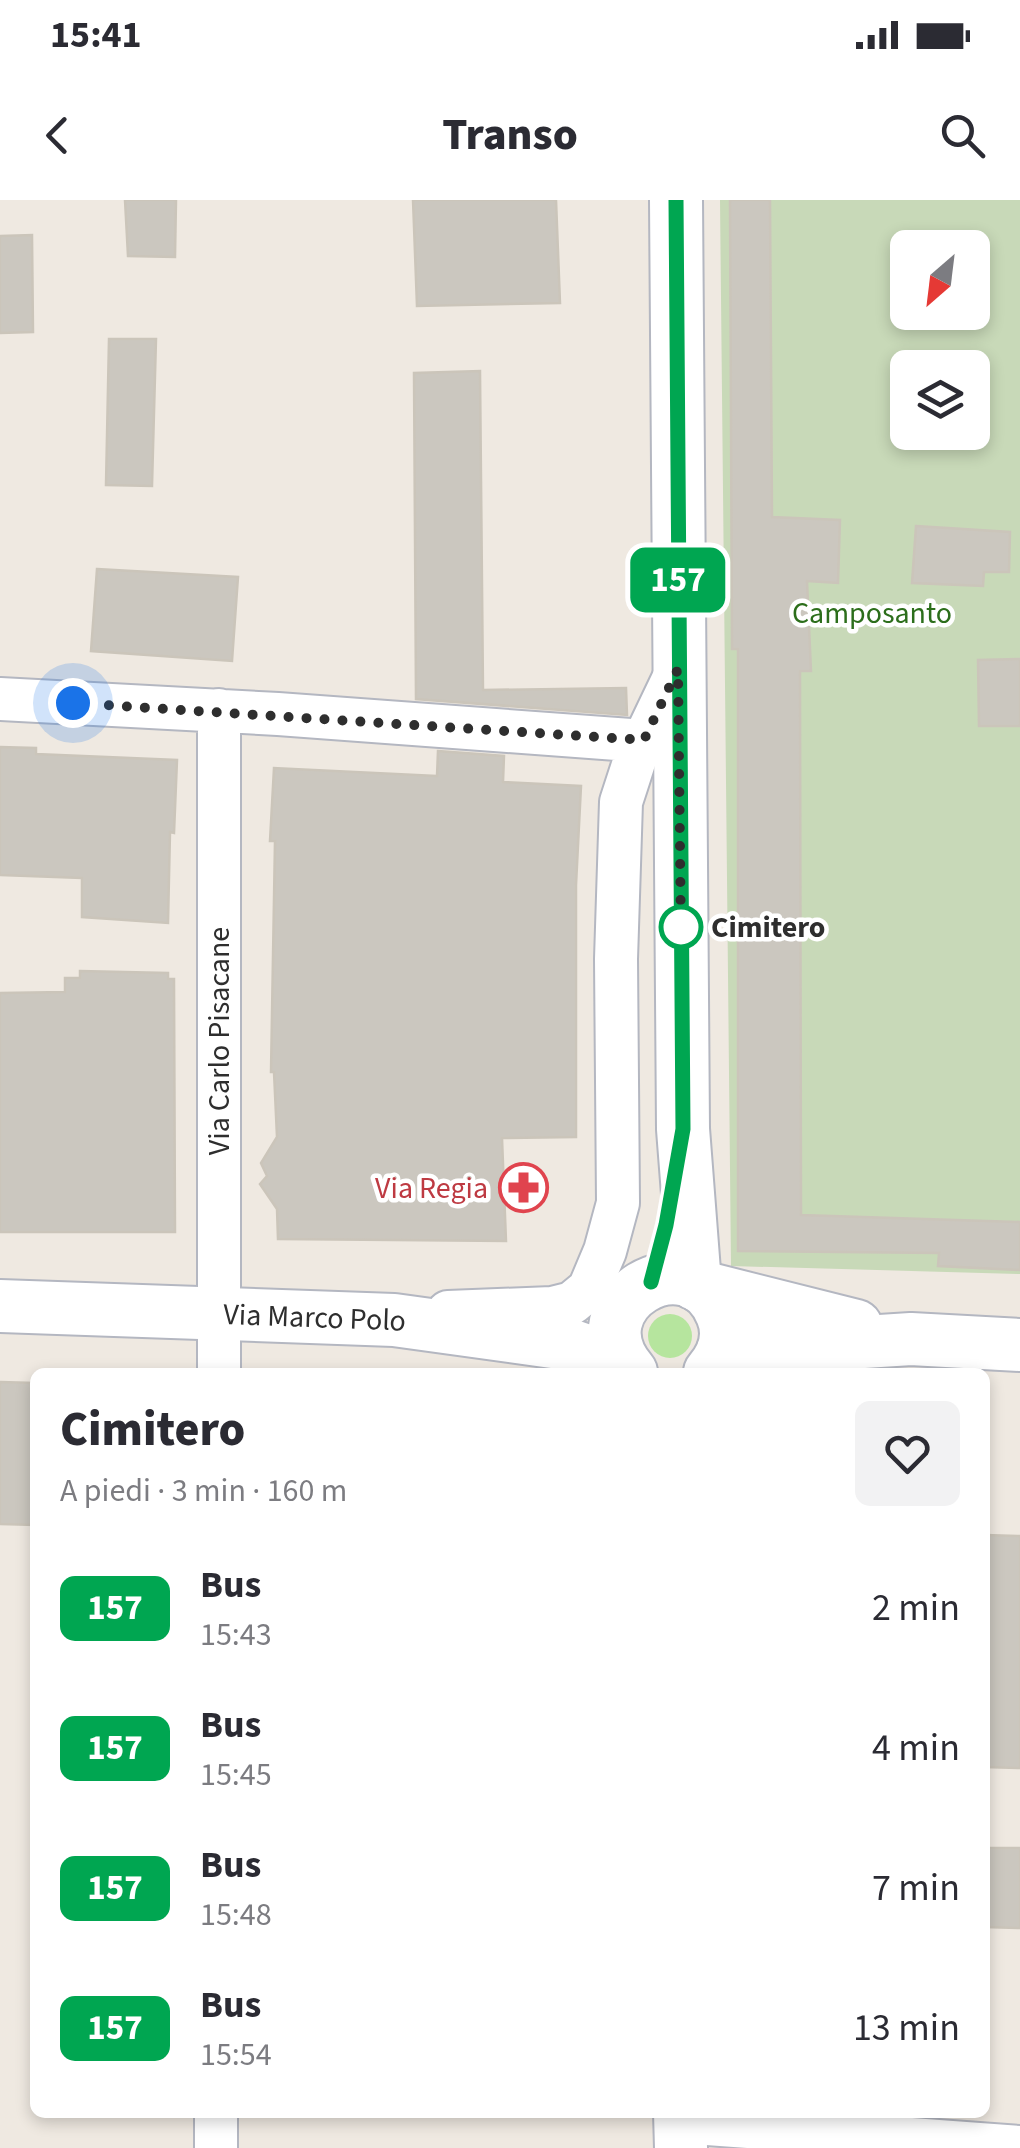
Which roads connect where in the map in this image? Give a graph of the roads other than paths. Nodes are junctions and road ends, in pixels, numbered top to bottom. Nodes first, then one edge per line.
1 (676, 200) edge
2 (678, 669) junction
3 (0, 699) edge
4 (218, 710) junction
5 (644, 740) junction
6 (650, 1291) junction
7 (0, 1306) edge
8 (220, 1316) junction
9 (394, 1320) junction
10 (911, 1340) junction
11 (1020, 1345) edge
12 (714, 1366) edge
13 (219, 1368) edge
14 (628, 1368) edge
15 (216, 2118) edge
16 (681, 2128) edge
17 (1020, 2147) edge
18 (216, 2148) edge

1 - 2 street
2 - 5 street
2 - 6 street
3 - 4 street
4 - 5 street
4 - 8 street, Via Carlo Pisacane
5 - 6 street
6 - 9 street
6 - 10 street
6 - 12 street
6 - 14 street
7 - 8 street, Via Marco Polo
8 - 9 street, Via Marco Polo
8 - 13 street, Via Carlo Pisacane
9 - 14 street, Via Marco Polo
10 - 11 street
10 - 12 street
15 - 18 street
16 - 17 street

